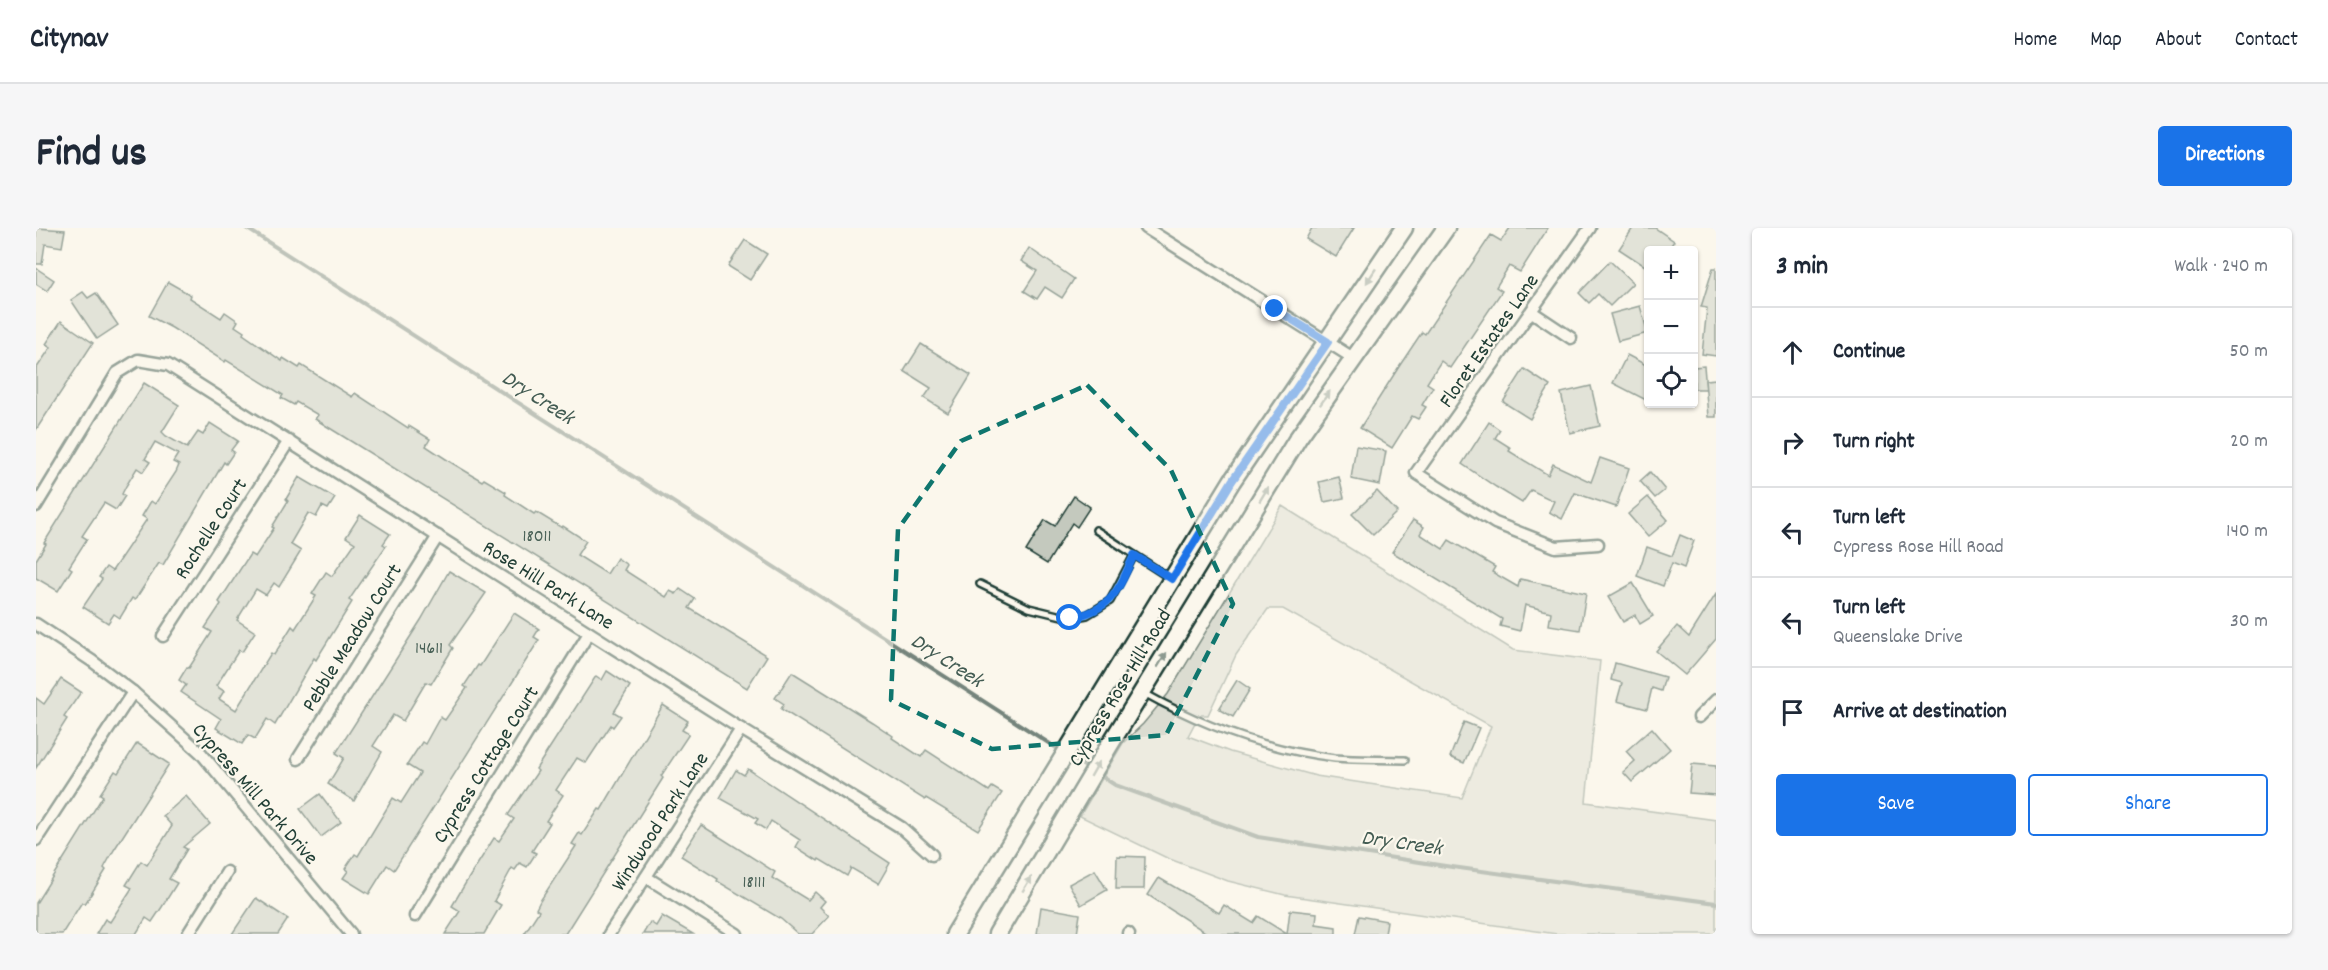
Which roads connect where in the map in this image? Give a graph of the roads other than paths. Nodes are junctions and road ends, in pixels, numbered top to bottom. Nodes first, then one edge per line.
1 (1146, 228) edge
2 (1404, 228) edge
3 (1446, 228) edge
4 (1590, 228) edge
5 (1532, 312) junction
6 (1571, 339) dead end
7 (1328, 342) junction
8 (1353, 358) junction
9 (289, 441) junction
10 (36, 506) edge
11 (1096, 530) dead end
12 (438, 536) junction
13 (1598, 544) dead end
14 (1134, 555) junction
15 (1172, 579) junction
16 (980, 584) dead end
17 (36, 624) edge
18 (589, 633) junction
19 (163, 636) dead end
20 (133, 692) junction
21 (1142, 692) junction
22 (1716, 700) edge
23 (1699, 717) dead end
24 (741, 729) junction
25 (298, 759) dead end
26 (1405, 760) dead end
27 (36, 840) edge
28 (932, 855) dead end
29 (227, 872) dead end
30 (646, 877) junction
31 (415, 916) dead end
32 (188, 934) edge
33 (351, 934) edge
34 (609, 934) edge
35 (736, 934) edge
36 (956, 934) edge
37 (997, 934) edge

1 - 7 street
2 -> 7 main road, Cypress Rose Hill Road
3 - 8 main road, Cypress Rose Hill Road
4 - 5 street, Floret Estates Lane
5 - 6 street
5 - 13 street, Floret Estates Lane
7 - 8 street
7 - 15 main road, Cypress Rose Hill Road
21 -> 8 main road, Cypress Rose Hill Road
9 - 10 street, Rose Hill Park Lane
9 - 12 street, Rose Hill Park Lane
9 - 19 street, Rochelle Court
11 - 14 lane
12 - 18 street, Rose Hill Park Lane
12 - 25 street, Pebble Meadow Court
14 - 15 lane
14 - 16 lane
15 - 36 main road, Cypress Rose Hill Road
17 - 20 street, Cypress Mill Park Drive
18 - 24 street, Rose Hill Park Lane
18 - 31 street, Cypress Cottage Court
20 - 27 street
20 - 33 street, Cypress Mill Park Drive
21 - 26 lane
37 -> 21 main road, Cypress Rose Hill Road
22 - 23 street
24 - 28 street, Rose Hill Park Lane
24 - 30 street, Windwood Park Lane
29 - 32 street
30 - 34 street, Windwood Park Lane
30 - 35 street

